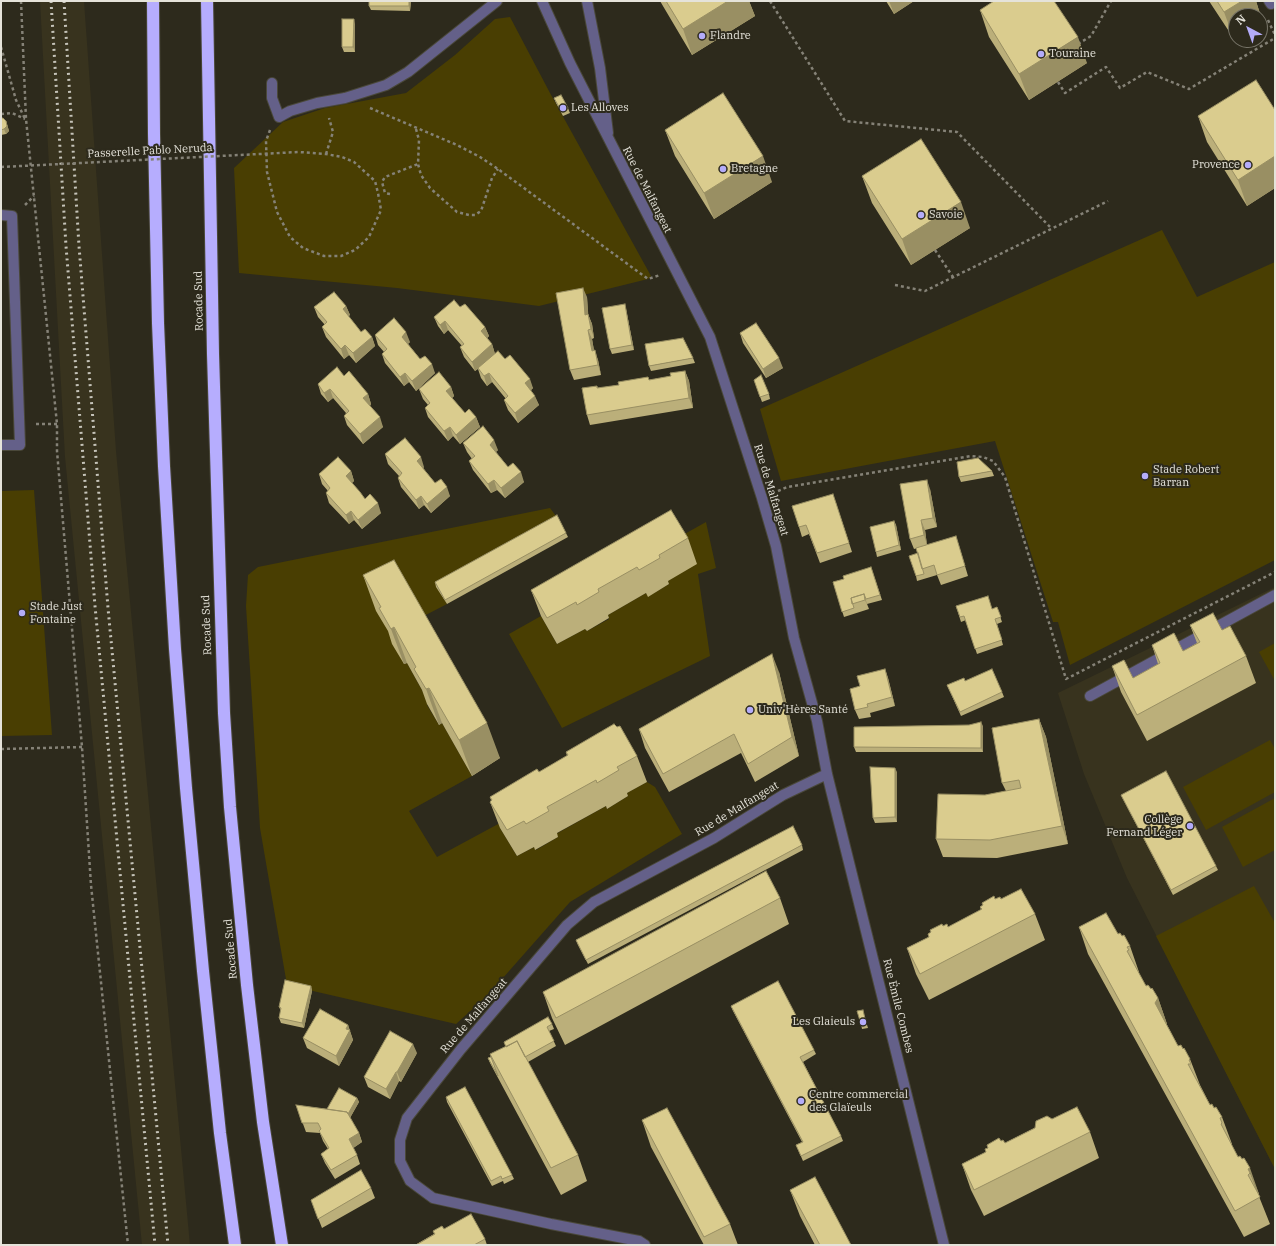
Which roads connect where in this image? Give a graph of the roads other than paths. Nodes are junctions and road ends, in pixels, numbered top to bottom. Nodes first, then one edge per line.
1 (153, 1) edge
2 (207, 1) edge
3 (497, 1) edge
4 (542, 1) edge
5 (587, 1) edge
6 (272, 83) dead end
7 (609, 140) junction
8 (1, 216) edge
9 (1, 445) edge
10 (1275, 595) edge
11 (1090, 696) dead end
12 (827, 774) junction
13 (235, 1245) edge
14 (282, 1245) edge
15 (645, 1245) edge
16 (944, 1245) edge

1 - 13 highway
2 - 14 highway, Rocade Sud
3 - 6 street
4 - 7 street, Rue de Malfangeat
5 - 7 street, Rue de Malfangeat
7 - 12 street, Rue de Malfangeat
8 - 9 street
10 - 11 street
12 - 15 street, Rue de Malfangeat
12 - 16 street, Rue Émile Combes

